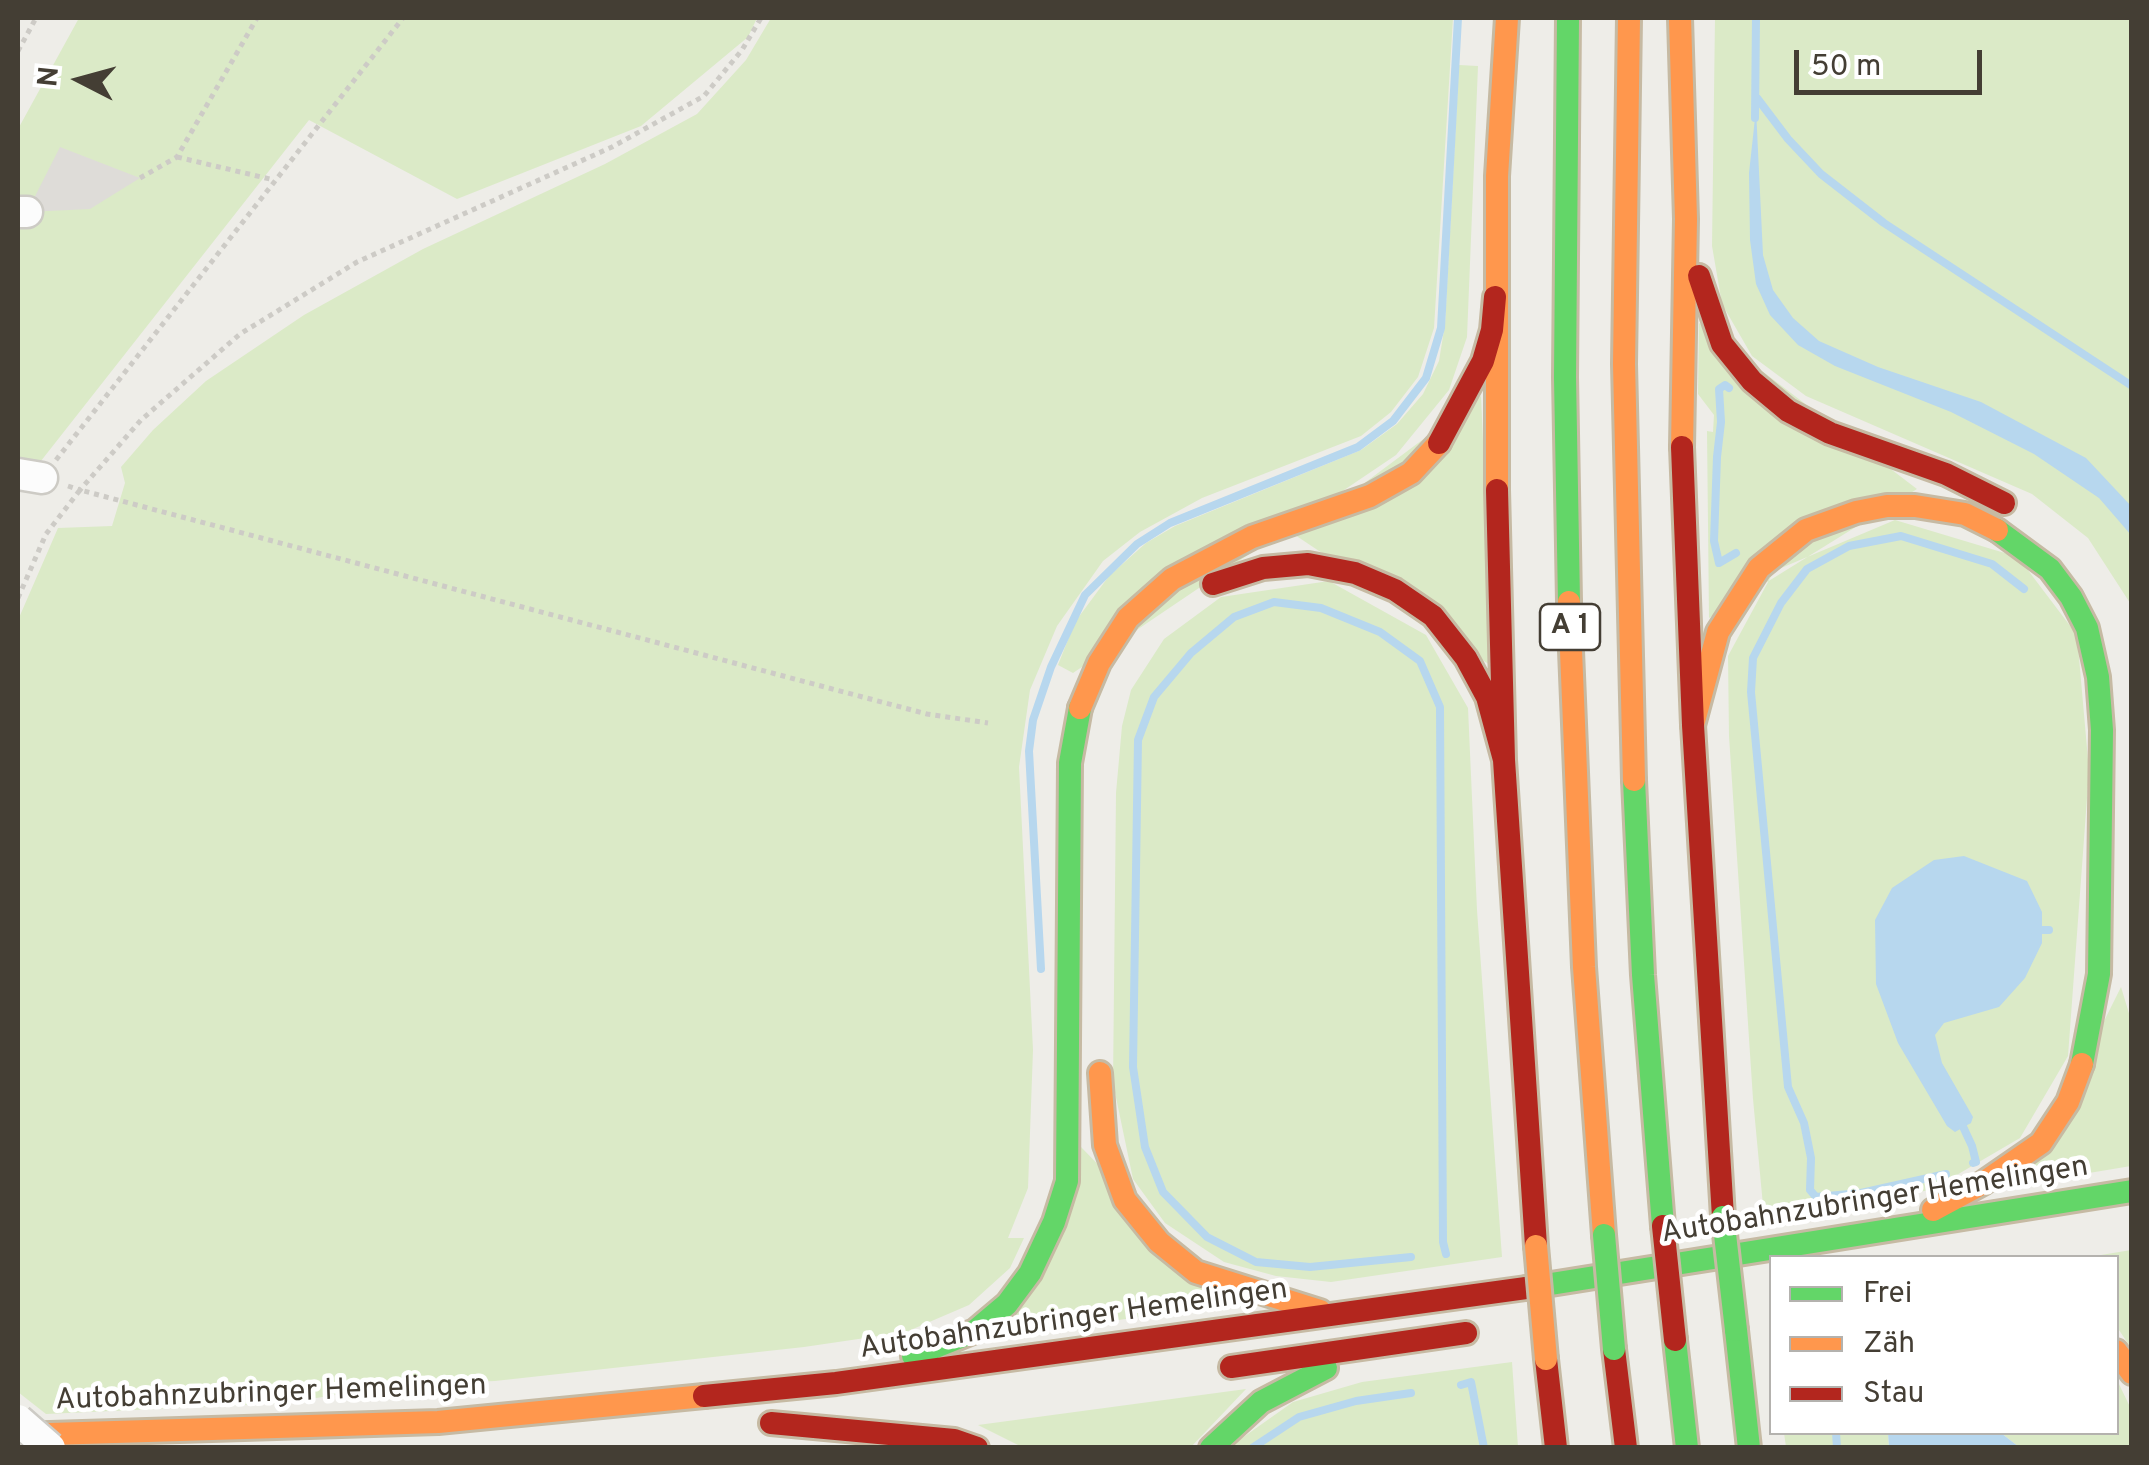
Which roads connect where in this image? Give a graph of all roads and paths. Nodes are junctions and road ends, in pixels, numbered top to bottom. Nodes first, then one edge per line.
1 (36, 18) edge
2 (257, 18) edge
3 (401, 18) edge
4 (761, 18) edge
5 (1507, 18) edge
6 (1568, 18) edge
7 (1629, 18) edge
8 (1680, 18) edge
9 (18, 50) edge
10 (177, 157) junction
11 (140, 178) dead end
12 (274, 180) junction
13 (1686, 220) junction
14 (1495, 298) junction
15 (30, 476) edge
16 (80, 490) junction
17 (2028, 517) dead end
18 (18, 598) edge
19 (1188, 600) dead end
20 (988, 723) dead end
21 (1693, 725) junction
22 (1504, 760) junction
23 (1100, 1057) dead end
24 (2132, 1191) edge
25 (1890, 1230) junction
26 (1753, 1287) dead end
27 (1336, 1316) junction
28 (1528, 1323) dead end
29 (1491, 1329) dead end
30 (1364, 1350) junction
31 (1203, 1370) dead end
32 (836, 1383) junction
33 (888, 1409) dead end
34 (18, 1420) edge
35 (18, 1435) edge
36 (50, 1448) edge
37 (977, 1448) edge
38 (1210, 1448) edge
39 (1556, 1448) edge
40 (1626, 1448) edge
41 (1687, 1448) edge
42 (1749, 1448) edge

1 - 9 path
2 - 10 path
3 - 12 path
4 - 16 path
5 - 14 highway
6 - 40 highway, A 1, bridge
7 - 41 highway, A 1, bridge
8 - 13 highway
10 - 11 path
10 - 12 path
12 - 15 path
13 - 17 highway
13 - 21 highway
14 - 22 highway
14 - 32 highway
15 - 16 path
16 - 18 path
16 - 20 path
19 - 22 highway
21 - 25 highway
21 - 42 highway, bridge
22 - 39 highway, bridge
23 - 27 highway
24 - 25 highway, Autobahnzubringer Hemelingen
25 - 27 highway, Autobahnzubringer Hemelingen
26 - 28 highway
27 - 32 highway, Autobahnzubringer Hemelingen
29 - 30 highway
30 - 31 highway
30 - 38 highway
32 - 35 highway, Autobahnzubringer Hemelingen
33 - 37 highway, Autobahnzubringer Hemelingen
34 - 36 street, bridge

